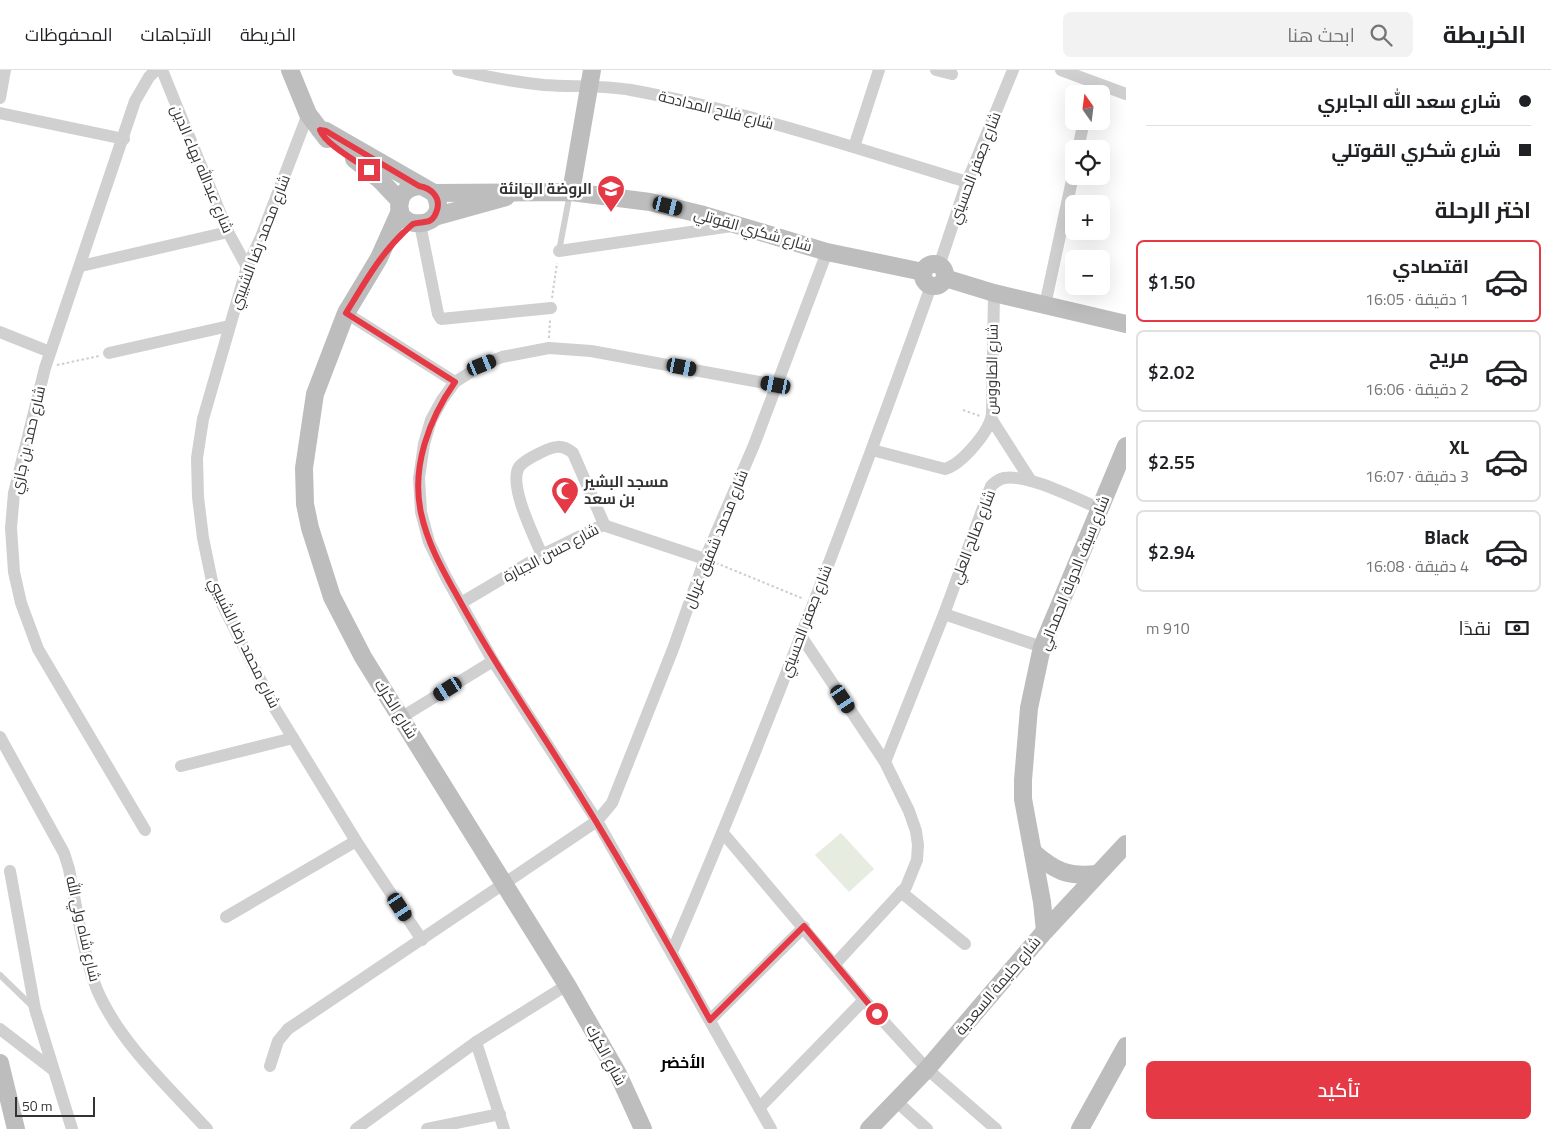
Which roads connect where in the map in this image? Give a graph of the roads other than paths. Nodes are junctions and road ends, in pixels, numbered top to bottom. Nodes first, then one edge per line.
1 (5, 70) edge
2 (156, 70) edge
3 (162, 70) edge
4 (290, 70) edge
5 (458, 70) edge
6 (879, 70) edge
7 (936, 70) edge
8 (1013, 70) edge
9 (1061, 70) edge
10 (493, 74) edge
11 (952, 74) dead end
12 (591, 78) edge
13 (1087, 85) edge
14 (1110, 91) edge
15 (1126, 94) edge
16 (0, 98) edge
17 (0, 113) edge
18 (308, 114) junction
19 (320, 130) junction
20 (124, 139) junction
21 (854, 147) junction
22 (967, 182) junction
23 (1071, 185) edge
24 (427, 189) junction
25 (523, 192) junction
26 (570, 192) junction
27 (400, 206) junction
28 (423, 222) junction
29 (738, 226) junction
30 (228, 232) junction
31 (559, 251) joint
32 (827, 252) junction
33 (379, 258) junction
34 (81, 266) junction
35 (247, 267) junction
36 (934, 275) junction
37 (994, 293) junction
38 (1044, 305) junction
39 (551, 308) dead end
40 (346, 313) junction
41 (1126, 324) edge
42 (229, 326) junction
43 (0, 332) edge
44 (50, 352) junction
45 (110, 353) road end
46 (455, 382) junction
47 (776, 385) junction
48 (992, 420) junction
49 (1126, 446) edge
50 (872, 450) junction
51 (1031, 481) junction
52 (1101, 509) junction
53 (604, 524) junction
54 (542, 555) junction
55 (705, 560) junction
56 (461, 603) junction
57 (944, 614) junction
58 (801, 636) junction
59 (1042, 647) junction
60 (493, 661) junction
61 (402, 717) junction
62 (0, 737) edge
63 (292, 738) junction
64 (885, 762) junction
65 (181, 766) dead end
66 (597, 821) junction
67 (145, 830) dead end
68 (723, 833) junction
69 (356, 842) junction
70 (1126, 844) edge
71 (1032, 852) junction
72 (10, 871) dead end
73 (1097, 874) junction
74 (505, 882) junction
75 (901, 892) junction
76 (226, 917) dead end
77 (804, 926) junction
78 (1045, 930) junction
79 (422, 940) junction
80 (965, 944) dead end
81 (672, 952) junction
82 (835, 964) junction
83 (0, 974) edge
84 (566, 984) junction
85 (864, 1000) junction
86 (35, 1009) junction
87 (710, 1020) junction
88 (0, 1029) edge
89 (476, 1042) junction
90 (1126, 1046) edge
91 (0, 1063) edge
92 (270, 1066) dead end
93 (52, 1069) junction
94 (927, 1069) junction
95 (897, 1102) junction
96 (759, 1108) junction
97 (500, 1114) junction
98 (16, 1129) edge
99 (72, 1129) edge
100 (207, 1129) edge
101 (356, 1129) edge
102 (427, 1129) edge
103 (504, 1129) edge
104 (643, 1129) edge
105 (771, 1129) edge
106 (869, 1129) edge
107 (927, 1129) edge
108 (996, 1129) edge
109 (1080, 1129) edge

1 - 16 street
2 - 20 street, شارع حمد بن جازي
3 - 30 street, شارع عبدالله بهاء الدين
4 - 18 street
5 - 10 street, شارع فلاح المدادحة
6 - 21 street
7 - 11 street
8 - 22 street, شارع جعفر الحسيني
9 - 13 street
10 - 12 street, شارع فلاح المدادحة
12 - 21 street, شارع فلاح المدادحة
12 - 26 street
14 - 15 street
17 - 20 street
18 - 19 street
18 - 35 street, شارع محمد رضا الشبيبي
19 - 24 street
19 - 27 street
20 - 34 street, شارع حمد بن جازي
21 - 22 street, شارع فلاح المدادحة
22 - 36 street, شارع جعفر الحسيني
23 - 38 street
24 - 25 street, شارع شكري القوتلي
24 - 27 street
24 - 28 street
25 - 26 street, شارع شكري القوتلي
25 - 28 street, شارع شكري القوتلي
26 - 29 street, شارع شكري القوتلي
26 - 31 lane
27 - 28 street
27 - 33 street, شارع الكرك
28 - 33 street, شارع الكرك
28 - 39 street
29 - 31 street
29 - 32 street, شارع شكري القوتلي
30 - 34 street
30 - 35 street, شارع عبدالله بهاء الدين
32 - 36 street, شارع شكري القوتلي
32 - 47 street, شارع محمد شفيق غربال
33 - 40 street, شارع الكرك
34 - 44 street, شارع حمد بن جازي
35 - 42 street, شارع محمد رضا الشبيبي
36 - 37 street, شارع شكري القوتلي
36 - 50 street, شارع جعفر الحسيني
37 - 38 street, شارع شكري القوتلي
37 - 48 street, شارع الطاووس
38 - 41 street, شارع شكري القوتلي
40 - 46 street
40 - 61 street, شارع الكرك
42 - 45 street
42 - 63 street, شارع محمد رضا الشبيبي
43 - 44 street
44 - 67 street, شارع حمد بن جازي
46 - 47 street
46 - 56 street
47 - 55 street, شارع محمد شفيق غربال
48 - 50 street, شارع الطاووس
48 - 51 street
49 - 52 street, شارع سيف الدولة الحمداني
50 - 58 street, شارع جعفر الحسيني
51 - 52 street, شارع صالح العلي
51 - 57 street, شارع صالح العلي
52 - 59 street, شارع سيف الدولة الحمداني
53 - 54 street, شارع حسن الجبارة
53 - 54 street
53 - 55 street, شارع حسن الجبارة
54 - 56 street, شارع حسن الجبارة
55 - 66 street, شارع محمد شفيق غربال
56 - 60 street
57 - 59 street
57 - 64 street, شارع صالح العلي
58 - 64 street
58 - 68 street, شارع جعفر الحسيني
59 - 71 street, شارع سيف الدولة الحمداني
60 - 61 street
60 - 66 street
61 - 74 street, شارع الكرك
62 - 100 street, شارع شاه ولي الله
63 - 65 street
63 - 69 street, شارع محمد رضا الشبيبي
64 - 75 street
66 - 74 street, شارع محمد شفيق غربال
66 - 81 street
68 - 77 street
68 - 81 street, شارع جعفر الحسيني
69 - 76 street
69 - 79 street, شارع محمد رضا الشبيبي
70 - 73 street, شارع حليمة السعدية
71 - 73 street
71 - 78 street, شارع سيف الدولة الحمداني
72 - 86 street
73 - 78 street, شارع حليمة السعدية
74 - 79 street
74 - 84 street, شارع الكرك
75 - 80 street
75 - 82 street
77 - 82 street
77 - 87 street
78 - 94 street, شارع حليمة السعدية
79 - 92 street
81 - 87 street
82 - 85 street
83 - 86 lane
84 - 89 street
84 - 104 street, شارع الكرك
85 - 94 street
85 - 96 street
86 - 93 street
87 - 96 street
88 - 93 street
89 - 97 street
89 - 101 street
90 - 109 street
91 - 98 street
93 - 99 street
94 - 95 street, شارع حليمة السعدية
94 - 108 street
95 - 106 street, شارع حليمة السعدية
95 - 107 street
96 - 105 street
97 - 102 street
97 - 103 street

